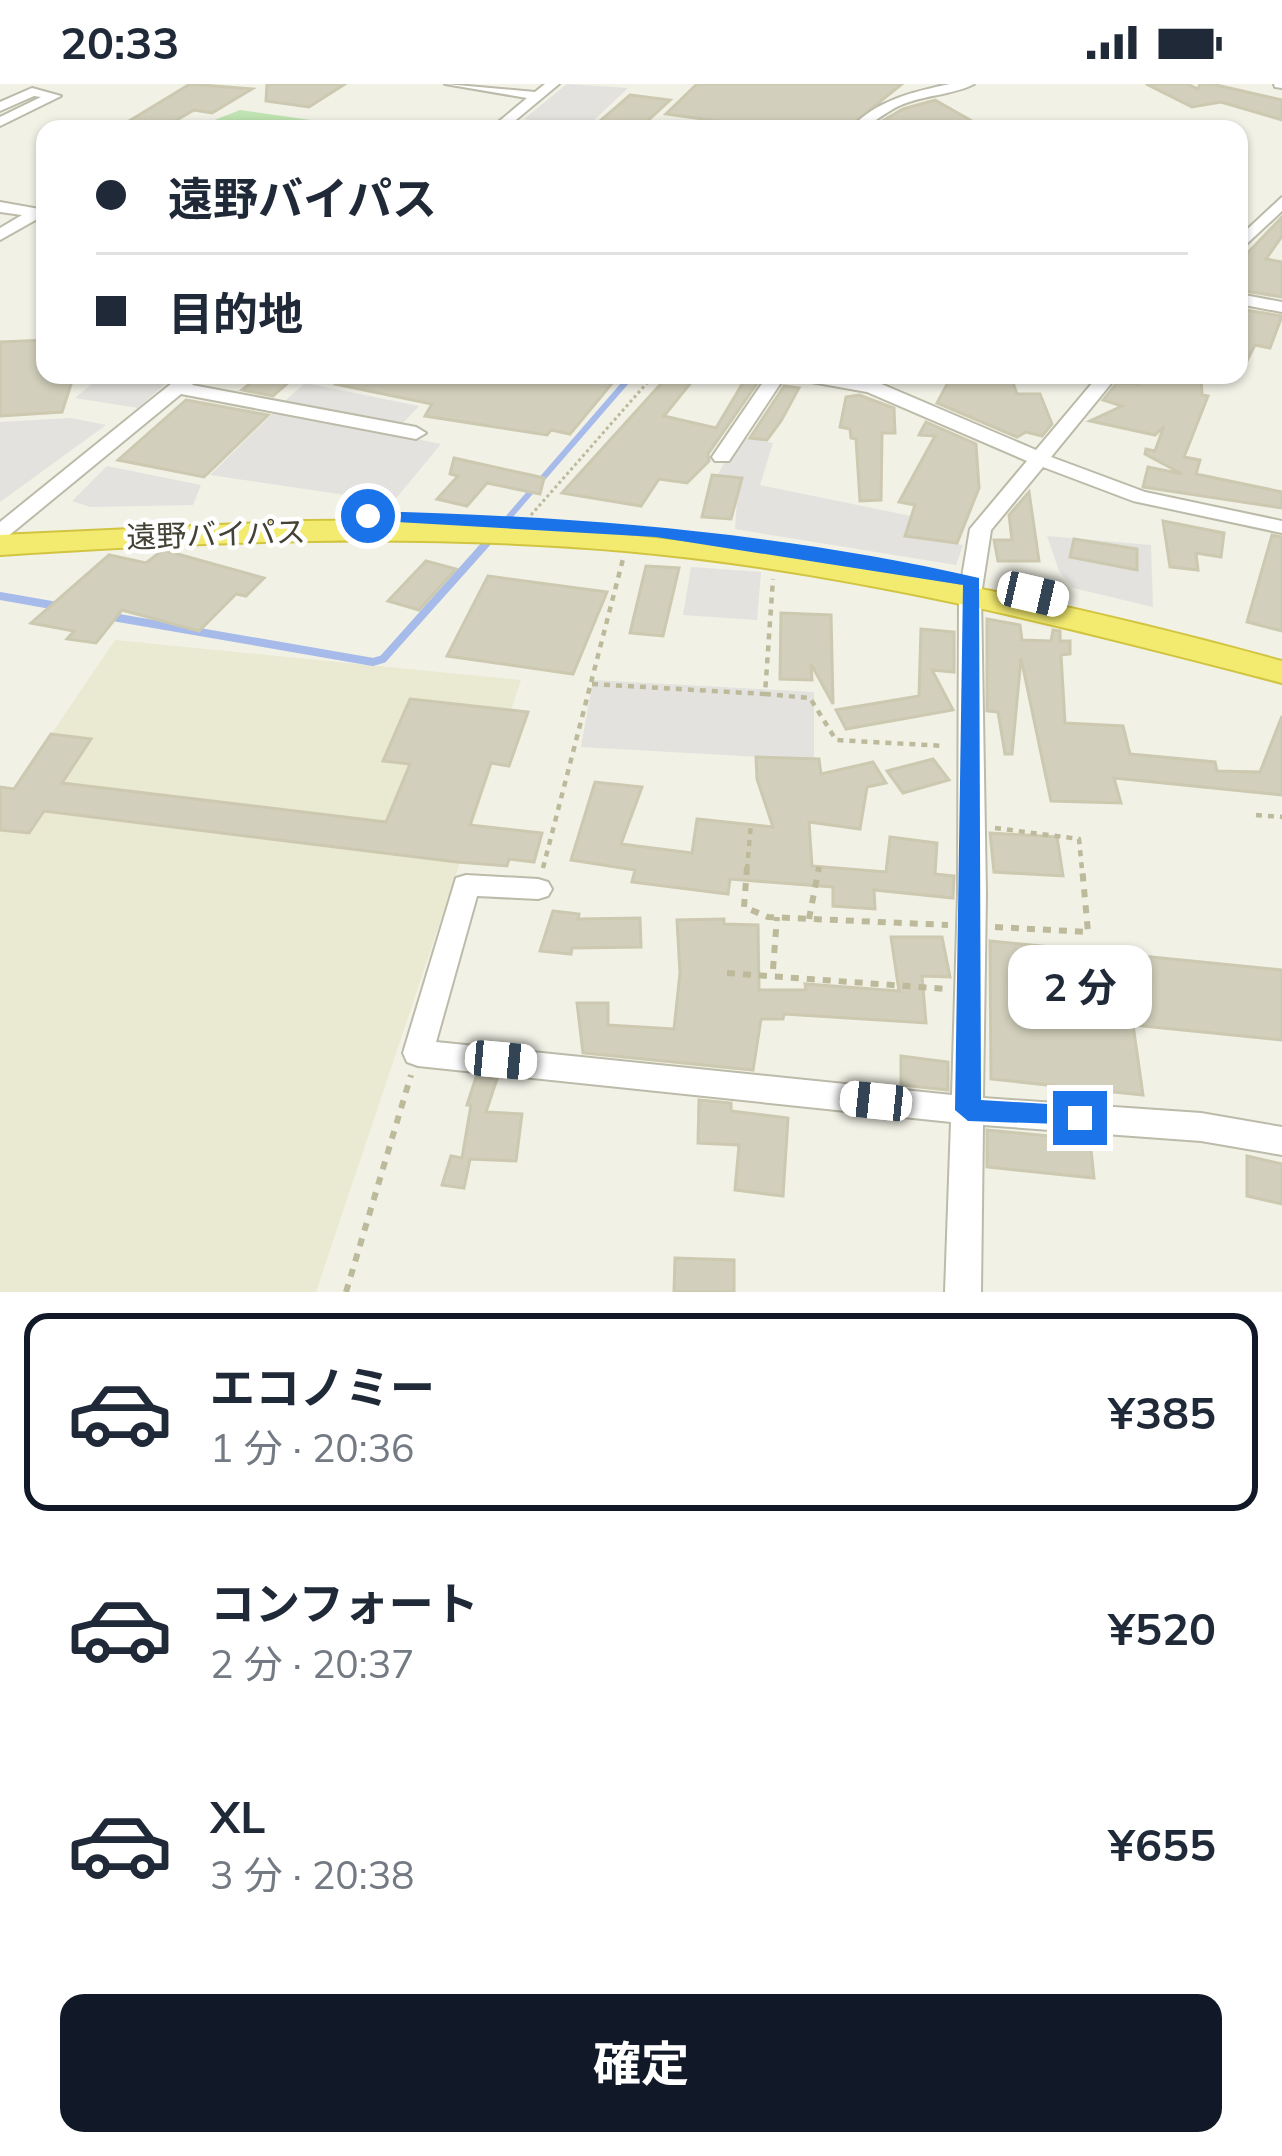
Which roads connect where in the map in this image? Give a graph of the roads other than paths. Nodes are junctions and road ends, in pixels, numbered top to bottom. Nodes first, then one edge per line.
1 (451, 84) edge
2 (553, 84) edge
3 (968, 84) edge
4 (928, 88) edge
5 (538, 96) junction
6 (0, 107) edge
7 (508, 120) edge
8 (866, 120) edge
9 (0, 122) edge
10 (1282, 202) edge
11 (0, 207) edge
12 (36, 213) edge
13 (36, 217) edge
14 (1258, 227) junction
15 (1282, 232) edge
16 (0, 235) edge
17 (1248, 237) edge
18 (1248, 301) edge
19 (1282, 307) edge
20 (181, 384) edge
21 (198, 384) edge
22 (771, 384) edge
23 (854, 384) edge
24 (1102, 384) edge
25 (416, 433) dead end
26 (722, 457) dead end
27 (1039, 460) junction
28 (1282, 527) edge
29 (1, 534) edge
30 (971, 589) junction
31 (1282, 655) edge
32 (1282, 672) edge
33 (538, 889) road end
34 (968, 1110) junction
35 (1282, 1141) edge
36 (963, 1292) edge

1 - 5 street
2 - 5 street
3 - 4 street
4 - 8 street
5 - 7 street
6 - 9 street
10 - 14 street
11 - 12 street
13 - 16 street
14 - 15 street
14 - 17 street
18 - 19 street
20 - 29 street
21 - 25 street
22 - 26 street
23 - 27 street
24 - 27 street
27 - 28 street
27 - 30 street
29 - 30 highway, 遠野バイパス
29 - 30 highway, 遠野バイパス
30 - 31 highway, 遠野バイパス
30 - 32 highway, 遠野バイパス
30 - 34 street
33 - 34 street
34 - 35 street
34 - 36 street

